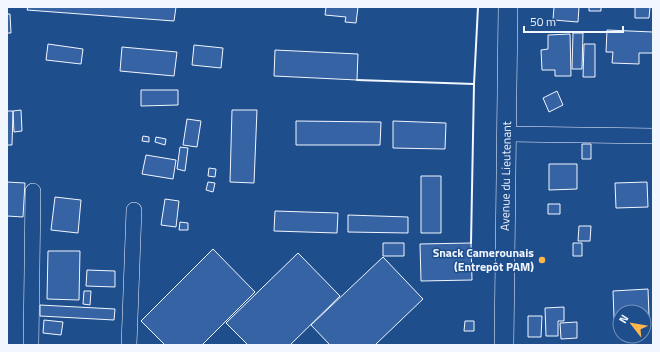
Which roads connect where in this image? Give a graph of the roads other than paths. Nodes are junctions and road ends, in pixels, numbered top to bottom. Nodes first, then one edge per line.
1 (508, 7) edge
2 (507, 134) junction
3 (653, 136) edge
4 (33, 191) dead end
5 (134, 210) dead end
6 (31, 345) edge
7 (129, 345) edge
8 (504, 345) edge

1 - 2 main road, Avenue du Lieutenant
2 - 3 street
2 - 8 main road, Avenue du Lieutenant
4 - 6 street
5 - 7 street

